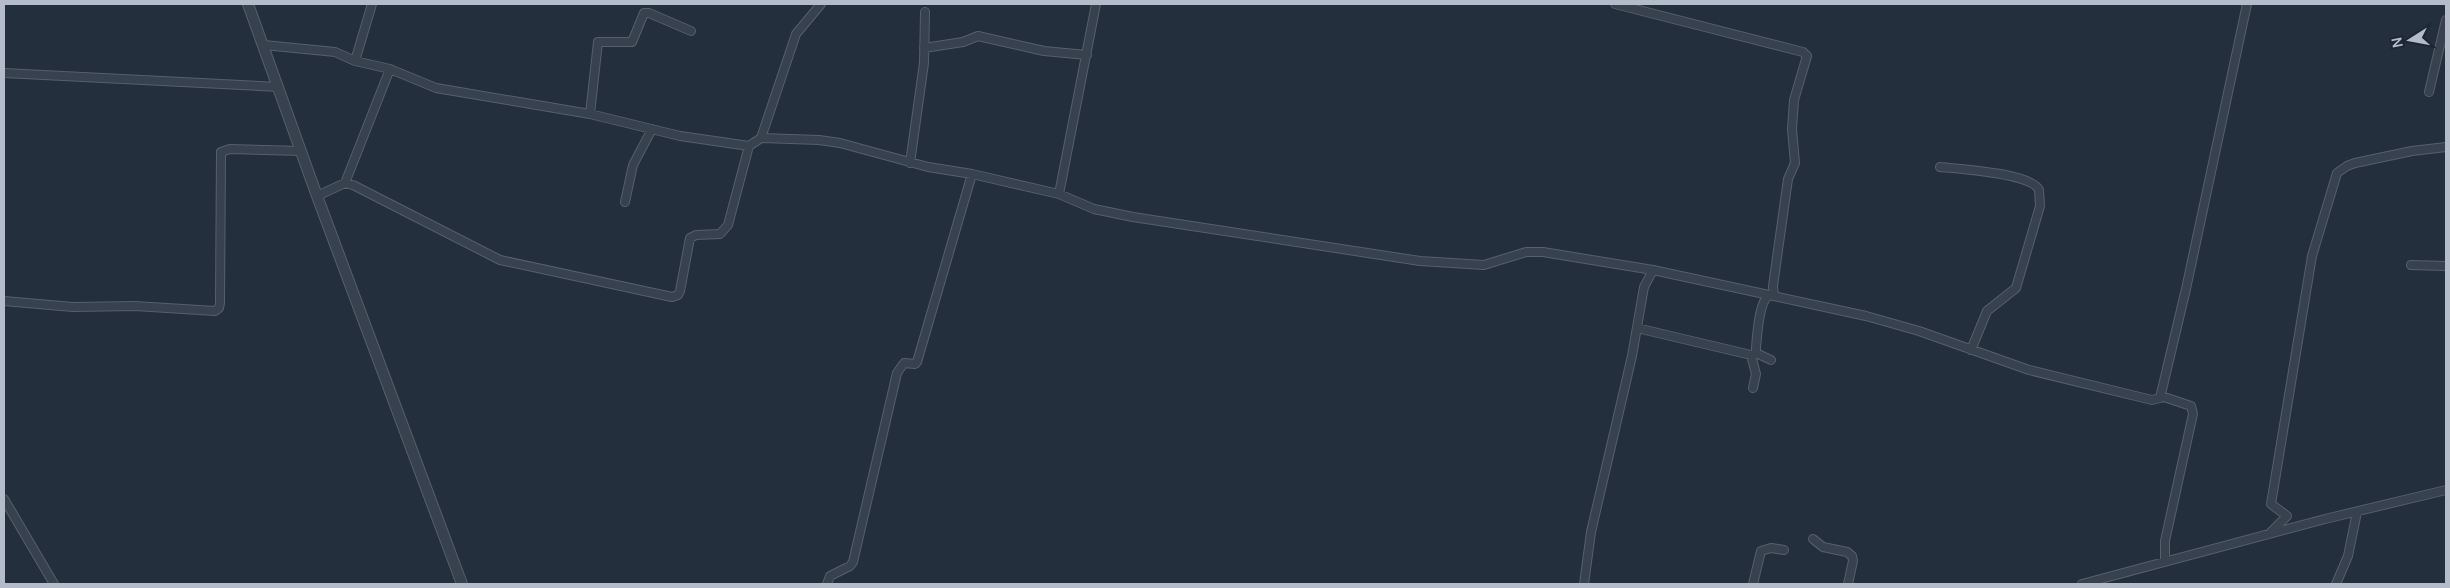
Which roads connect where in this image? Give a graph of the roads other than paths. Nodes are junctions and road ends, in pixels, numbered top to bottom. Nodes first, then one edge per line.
1 (248, 4) edge
2 (372, 4) edge
3 (821, 4) edge
4 (1096, 4) edge
5 (1616, 4) edge
6 (2247, 4) edge
7 (925, 12) dead end
8 (2446, 20) edge
9 (690, 31) dead end
10 (264, 45) junction
11 (924, 48) junction
12 (1087, 55) junction
13 (355, 60) junction
14 (390, 69) junction
15 (4, 73) edge
16 (279, 87) junction
17 (2429, 92) dead end
18 (590, 114) junction
19 (652, 130) junction
20 (761, 138) junction
21 (749, 146) junction
22 (2446, 148) edge
23 (301, 152) junction
24 (910, 163) junction
25 (1940, 168) dead end
26 (972, 174) junction
27 (346, 183) junction
28 (1059, 194) junction
29 (317, 196) junction
30 (625, 202) dead end
31 (2411, 265) dead end
32 (2446, 266) edge
33 (1653, 270) junction
34 (1771, 296) junction
35 (4, 301) edge
36 (1637, 328) junction
37 (1971, 350) junction
38 (1771, 360) dead end
39 (1753, 388) dead end
40 (2161, 396) junction
41 (2446, 490) edge
42 (4, 499) edge
43 (2357, 512) junction
44 (2269, 534) junction
45 (1813, 539) dead end
46 (1784, 550) dead end
47 (2165, 561) junction
48 (54, 584) edge
49 (462, 584) edge
50 (827, 584) edge
51 (1584, 584) edge
52 (1753, 584) edge
53 (1848, 584) edge
54 (2082, 584) edge
55 (2336, 584) edge

1 - 10 street
2 - 13 street
3 - 20 street
4 - 12 street
5 - 34 street
6 - 40 street
7 - 11 street
8 - 17 street
9 - 18 street
10 - 13 street
10 - 16 street
11 - 12 street
11 - 24 street
12 - 28 street
13 - 14 street
14 - 18 street
14 - 27 street
15 - 16 street
16 - 23 street
18 - 19 street
19 - 21 street
19 - 30 street
20 - 21 street
20 - 24 street
21 - 27 street
22 - 44 street
23 - 29 street
23 - 35 street
24 - 26 street
25 - 37 street
26 - 28 street
26 - 50 street
27 - 29 street
28 - 33 street
29 - 49 street
31 - 32 street
33 - 34 street
33 - 36 street
34 - 37 street
34 - 38 street
36 - 39 street
36 - 51 street
37 - 40 street
40 - 47 street
41 - 43 street
42 - 48 street
43 - 44 street
43 - 55 street
44 - 47 street
45 - 53 street
46 - 52 street
47 - 54 street

